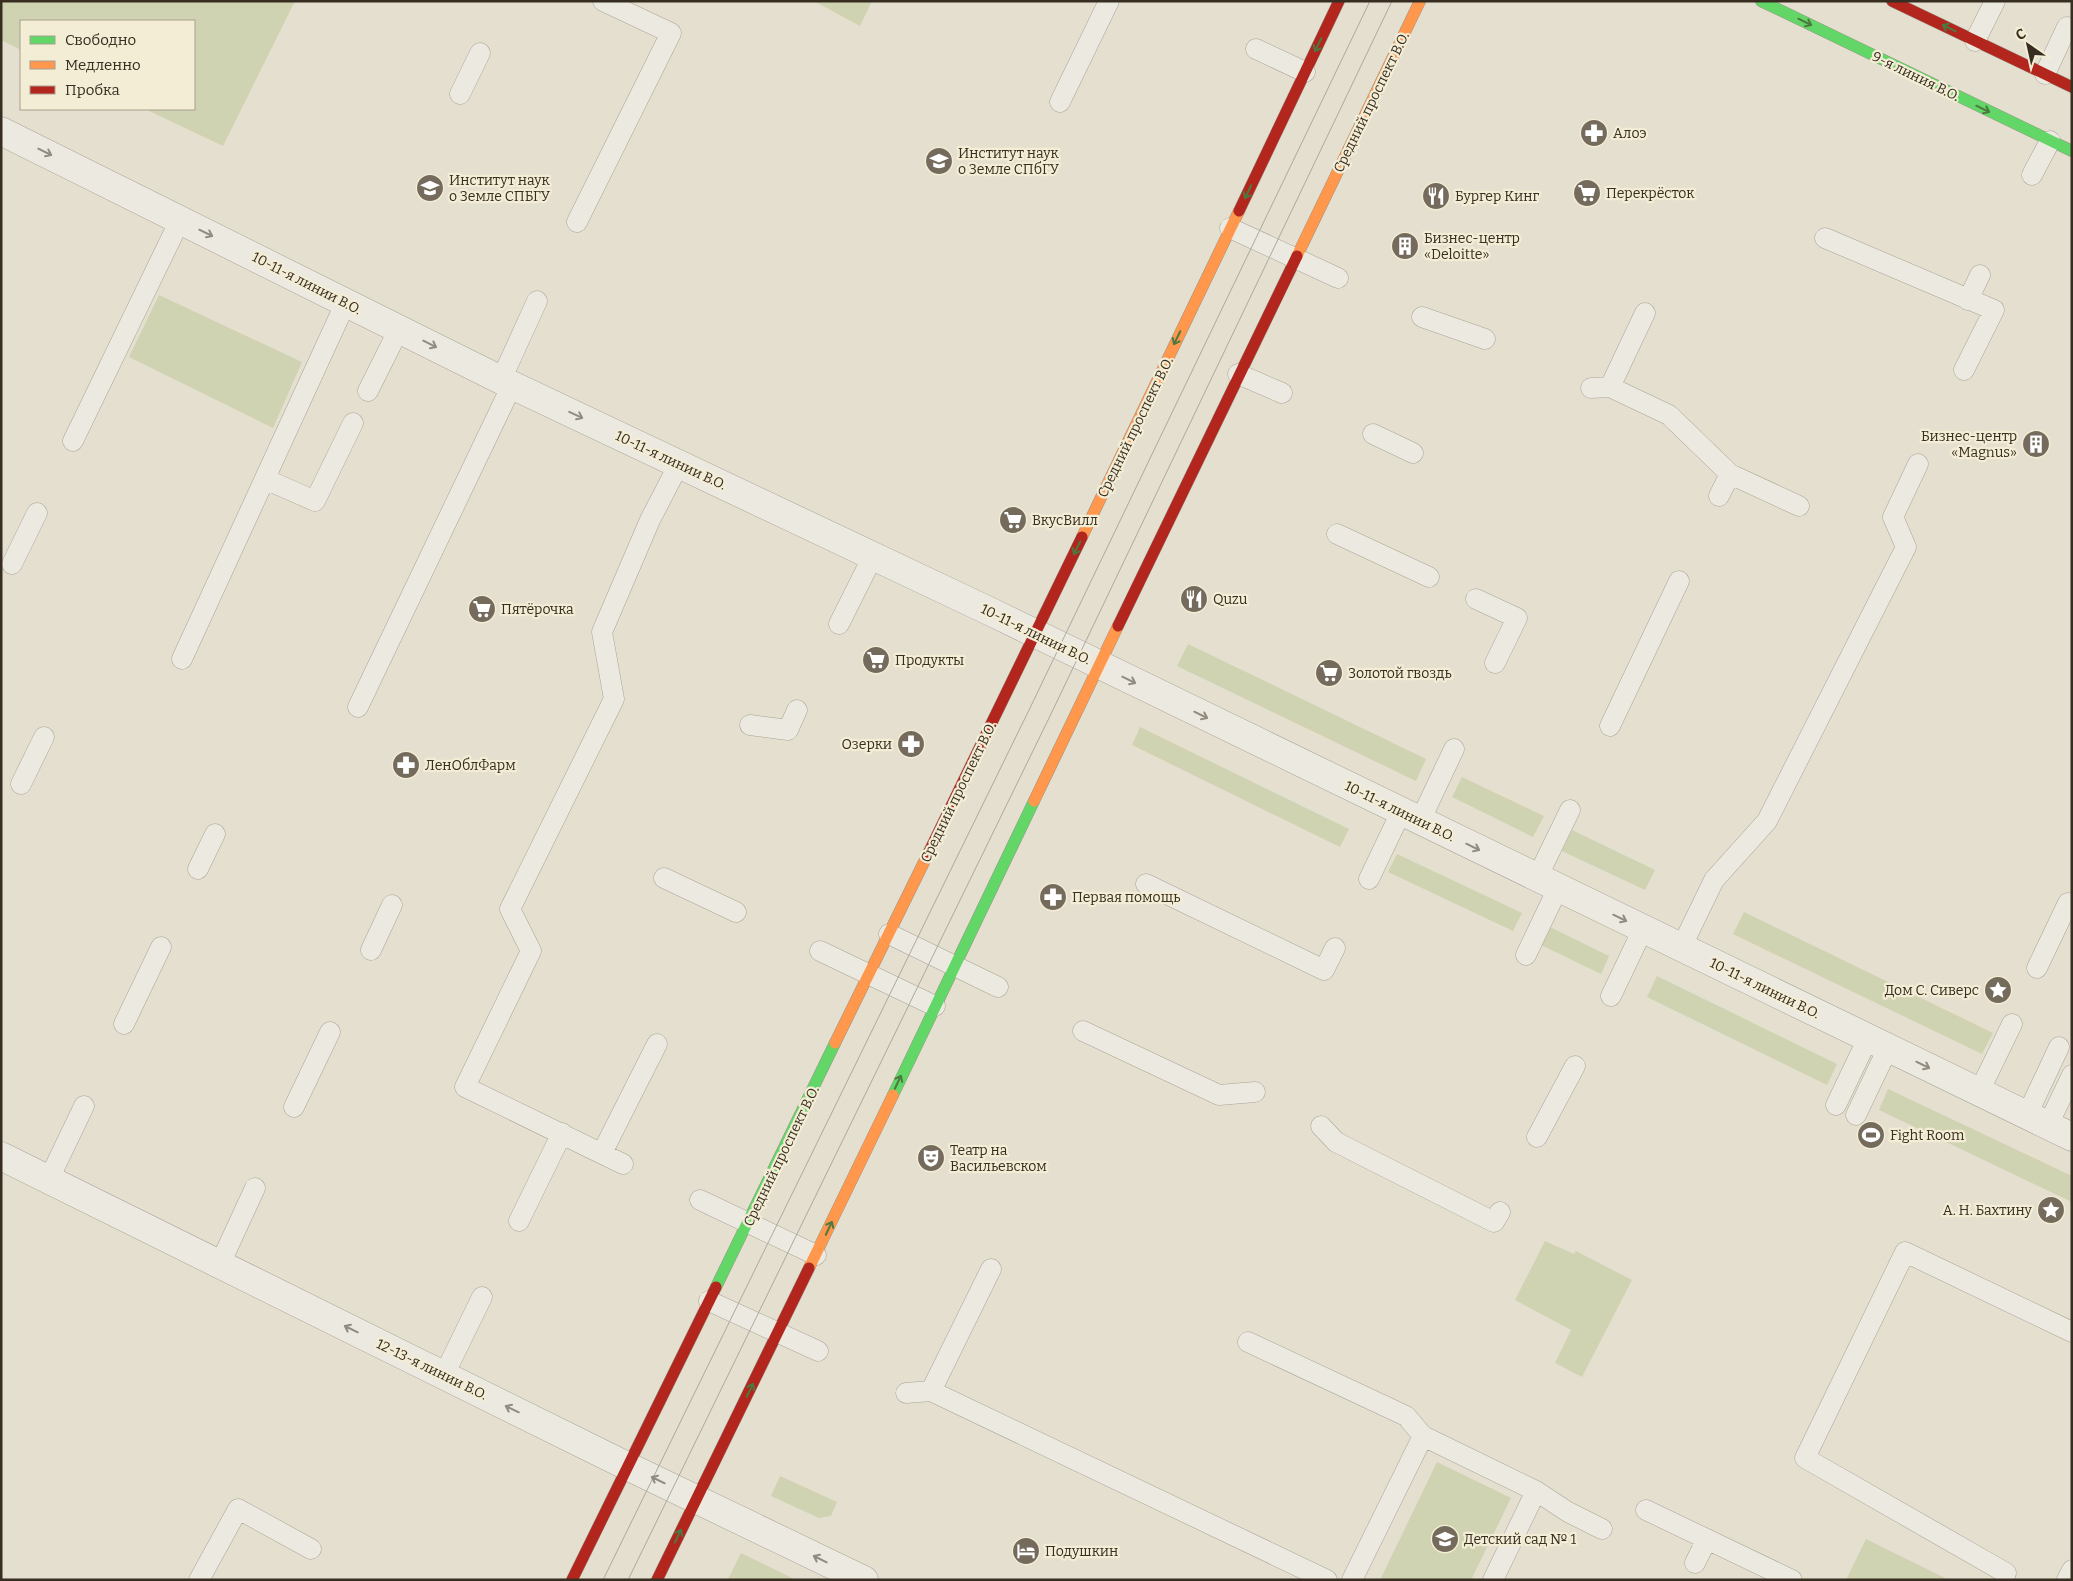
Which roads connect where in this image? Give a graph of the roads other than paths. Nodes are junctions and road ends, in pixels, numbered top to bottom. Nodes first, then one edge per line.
1 (603, 1) edge
2 (1109, 1) edge
3 (1339, 1) edge
4 (1420, 1) edge
5 (1761, 1) edge
6 (1892, 1) edge
7 (1995, 1) edge
8 (2067, 27) dead end
9 (1975, 41) junction
10 (1256, 49) dead end
11 (480, 53) dead end
12 (1305, 72) junction
13 (2045, 74) junction
14 (2072, 87) edge
15 (460, 94) dead end
16 (1060, 102) dead end
17 (1, 131) edge
18 (2050, 141) junction
19 (2072, 152) edge
20 (2032, 175) dead end
21 (180, 220) junction
22 (577, 222) dead end
23 (1230, 228) junction
24 (1825, 238) dead end
25 (1295, 258) junction
26 (1980, 275) dead end
27 (1338, 278) dead end
28 (1968, 300) junction
29 (537, 301) dead end
30 (346, 302) junction
31 (1645, 313) dead end
32 (1422, 317) dead end
33 (399, 329) junction
34 (1485, 339) dead end
35 (1964, 370) dead end
36 (1238, 374) junction
37 (507, 382) junction
38 (368, 391) dead end
39 (1282, 393) dead end
40 (353, 423) dead end
41 (1373, 434) dead end
42 (73, 441) dead end
43 (1413, 453) dead end
44 (679, 464) junction
45 (1918, 464) dead end
46 (1730, 474) junction
47 (265, 479) junction
48 (1719, 496) dead end
49 (1799, 506) dead end
50 (37, 513) dead end
51 (1337, 534) dead end
52 (873, 556) junction
53 (12, 564) dead end
54 (1429, 577) dead end
55 (1678, 581) dead end
56 (1476, 599) dead end
57 (839, 624) dead end
58 (1035, 634) junction
59 (182, 659) dead end
60 (1495, 663) dead end
61 (1098, 665) junction
62 (358, 707) dead end
63 (798, 710) dead end
64 (750, 725) dead end
65 (1610, 726) dead end
66 (44, 737) dead end
67 (1454, 749) dead end
68 (22, 784) dead end
69 (1570, 810) dead end
70 (1411, 816) junction
71 (215, 834) dead end
72 (198, 869) dead end
73 (664, 878) dead end
74 (1369, 879) dead end
75 (1548, 883) junction
76 (1146, 884) dead end
77 (2068, 903) dead end
78 (392, 906) dead end
79 (736, 912) dead end
80 (1644, 929) junction
81 (889, 934) junction
82 (161, 947) dead end
83 (1335, 948) dead end
84 (1681, 948) junction
85 (371, 950) dead end
86 (820, 951) dead end
87 (1526, 955) dead end
88 (954, 966) junction
89 (2037, 968) dead end
90 (870, 975) junction
91 (998, 987) dead end
92 (1611, 996) dead end
93 (935, 1006) junction
94 (124, 1024) dead end
95 (2012, 1024) dead end
96 (1083, 1031) dead end
97 (330, 1032) dead end
98 (1878, 1043) junction
99 (656, 1044) dead end
100 (2059, 1047) dead end
101 (1575, 1066) dead end
102 (2072, 1075) edge
103 (1255, 1092) dead end
104 (1979, 1092) junction
105 (1836, 1105) dead end
106 (84, 1106) dead end
107 (294, 1107) dead end
108 (1856, 1115) dead end
109 (1321, 1126) dead end
110 (2049, 1126) edge
111 (562, 1134) junction
112 (1537, 1137) dead end
113 (602, 1153) junction
114 (1, 1156) edge
115 (623, 1164) dead end
116 (49, 1179) junction
117 (255, 1188) dead end
118 (700, 1200) dead end
119 (1500, 1212) dead end
120 (519, 1221) dead end
121 (748, 1223) junction
122 (816, 1255) junction
123 (220, 1264) junction
124 (991, 1269) dead end
125 (482, 1297) dead end
126 (709, 1300) junction
127 (2072, 1332) edge
128 (778, 1333) junction
129 (1248, 1342) dead end
130 (818, 1352) dead end
131 (444, 1375) junction
132 (931, 1391) junction
133 (906, 1393) dead end
134 (1423, 1436) junction
135 (627, 1466) junction
136 (1536, 1491) junction
137 (697, 1499) junction
138 (1646, 1510) dead end
139 (1602, 1530) dead end
140 (1707, 1539) junction
141 (311, 1549) dead end
142 (1696, 1563) dead end
143 (2072, 1570) edge
144 (2010, 1578) edge
145 (198, 1580) edge
146 (572, 1580) edge
147 (657, 1580) edge
148 (864, 1580) edge
149 (1327, 1580) edge
150 (1352, 1580) edge
151 (1494, 1580) edge
152 (1792, 1580) edge
153 (2067, 1580) edge

1 - 22 lane
2 - 16 lane
3 -> 12 main road, Средний проспект В.О.
4 - 25 main road, Средний проспект В.О.
5 -> 18 main road, 9-я линия В.О.
9 -> 6 main road
7 - 9 lane
8 - 13 lane
9 - 13 main road
10 - 12 lane
11 - 15 lane
12 -> 23 main road, Средний проспект В.О.
13 - 14 main road
17 -> 21 street, 10-11-я линии В.О.
18 - 19 main road, 9-я линия В.О.
18 - 20 lane
21 -> 30 street, 10-11-я линии В.О.
21 - 42 lane
23 - 25 lane
23 -> 58 main road, Средний проспект В.О.
24 - 28 lane
25 - 27 lane
25 - 36 main road, Средний проспект В.О.
26 - 28 lane
28 - 35 lane
29 - 37 lane
30 - 33 street, 10-11-я линии В.О.
30 - 47 lane
31 - 46 lane
32 - 34 lane
33 -> 37 street, 10-11-я линии В.О.
33 - 38 lane
36 - 39 lane
36 - 61 main road, Средний проспект В.О.
37 -> 44 street, 10-11-я линии В.О.
37 - 62 lane
40 - 47 lane
41 - 43 lane
44 - 52 street, 10-11-я линии В.О.
44 - 111 lane
45 - 84 lane
46 - 48 lane
46 - 49 lane
47 - 59 lane
50 - 53 lane
51 - 54 lane
52 - 57 lane
52 - 58 street, 10-11-я линии В.О.
55 - 65 lane
56 - 60 lane
58 - 61 street, 10-11-я линии В.О.
58 - 81 main road, Средний проспект В.О.
61 -> 70 street, 10-11-я линии В.О.
61 - 88 main road, Средний проспект В.О.
63 - 64 lane
66 - 68 lane
67 - 70 lane
69 - 75 lane
70 - 74 lane
70 -> 75 street, 10-11-я линии В.О.
71 - 72 lane
73 - 79 lane
75 -> 80 street, 10-11-я линии В.О.
75 - 87 lane
76 - 83 lane
77 - 89 lane
78 - 85 lane
80 - 84 street, 10-11-я линии В.О.
80 - 92 lane
81 - 88 lane
81 - 90 main road, Средний проспект В.О.
82 - 94 lane
84 - 98 street, 10-11-я линии В.О.
86 - 90 lane
88 - 91 lane
88 - 93 main road, Средний проспект В.О.
90 - 93 lane
90 - 121 main road, Средний проспект В.О.
122 -> 93 main road, Средний проспект В.О.
95 - 104 lane
96 - 103 lane
97 - 107 lane
98 -> 104 street, 10-11-я линии В.О.
98 - 105 lane
98 - 108 lane
99 - 113 lane
100 - 110 lane
101 - 112 lane
102 - 110 lane
104 - 110 street, 10-11-я линии В.О.
106 - 116 lane
109 - 119 lane
111 - 113 lane
111 - 120 lane
113 - 115 lane
114 - 116 street, 12-13-я линии В.О.
116 - 123 street, 12-13-я линии В.О.
117 - 123 lane
118 - 121 lane
121 - 122 lane
121 - 126 main road, Средний проспект В.О.
122 - 128 main road, Средний проспект В.О.
131 -> 123 street, 12-13-я линии В.О.
124 - 132 lane
125 - 131 lane
126 - 128 lane
126 - 135 main road, Средний проспект В.О.
127 - 144 lane
128 - 130 lane
137 -> 128 main road, Средний проспект В.О.
129 - 134 lane
135 -> 131 street, 12-13-я линии В.О.
132 - 133 lane
132 - 149 lane
134 - 136 lane
134 - 150 lane
137 -> 135 street, 12-13-я линии В.О.
135 - 146 main road, Средний проспект В.О.
136 - 139 lane
136 - 151 lane
147 -> 137 main road, Средний проспект В.О.
148 -> 137 street, 12-13-я линии В.О.
138 - 140 lane
140 - 142 lane
140 - 152 lane
141 - 145 lane
143 - 153 lane

